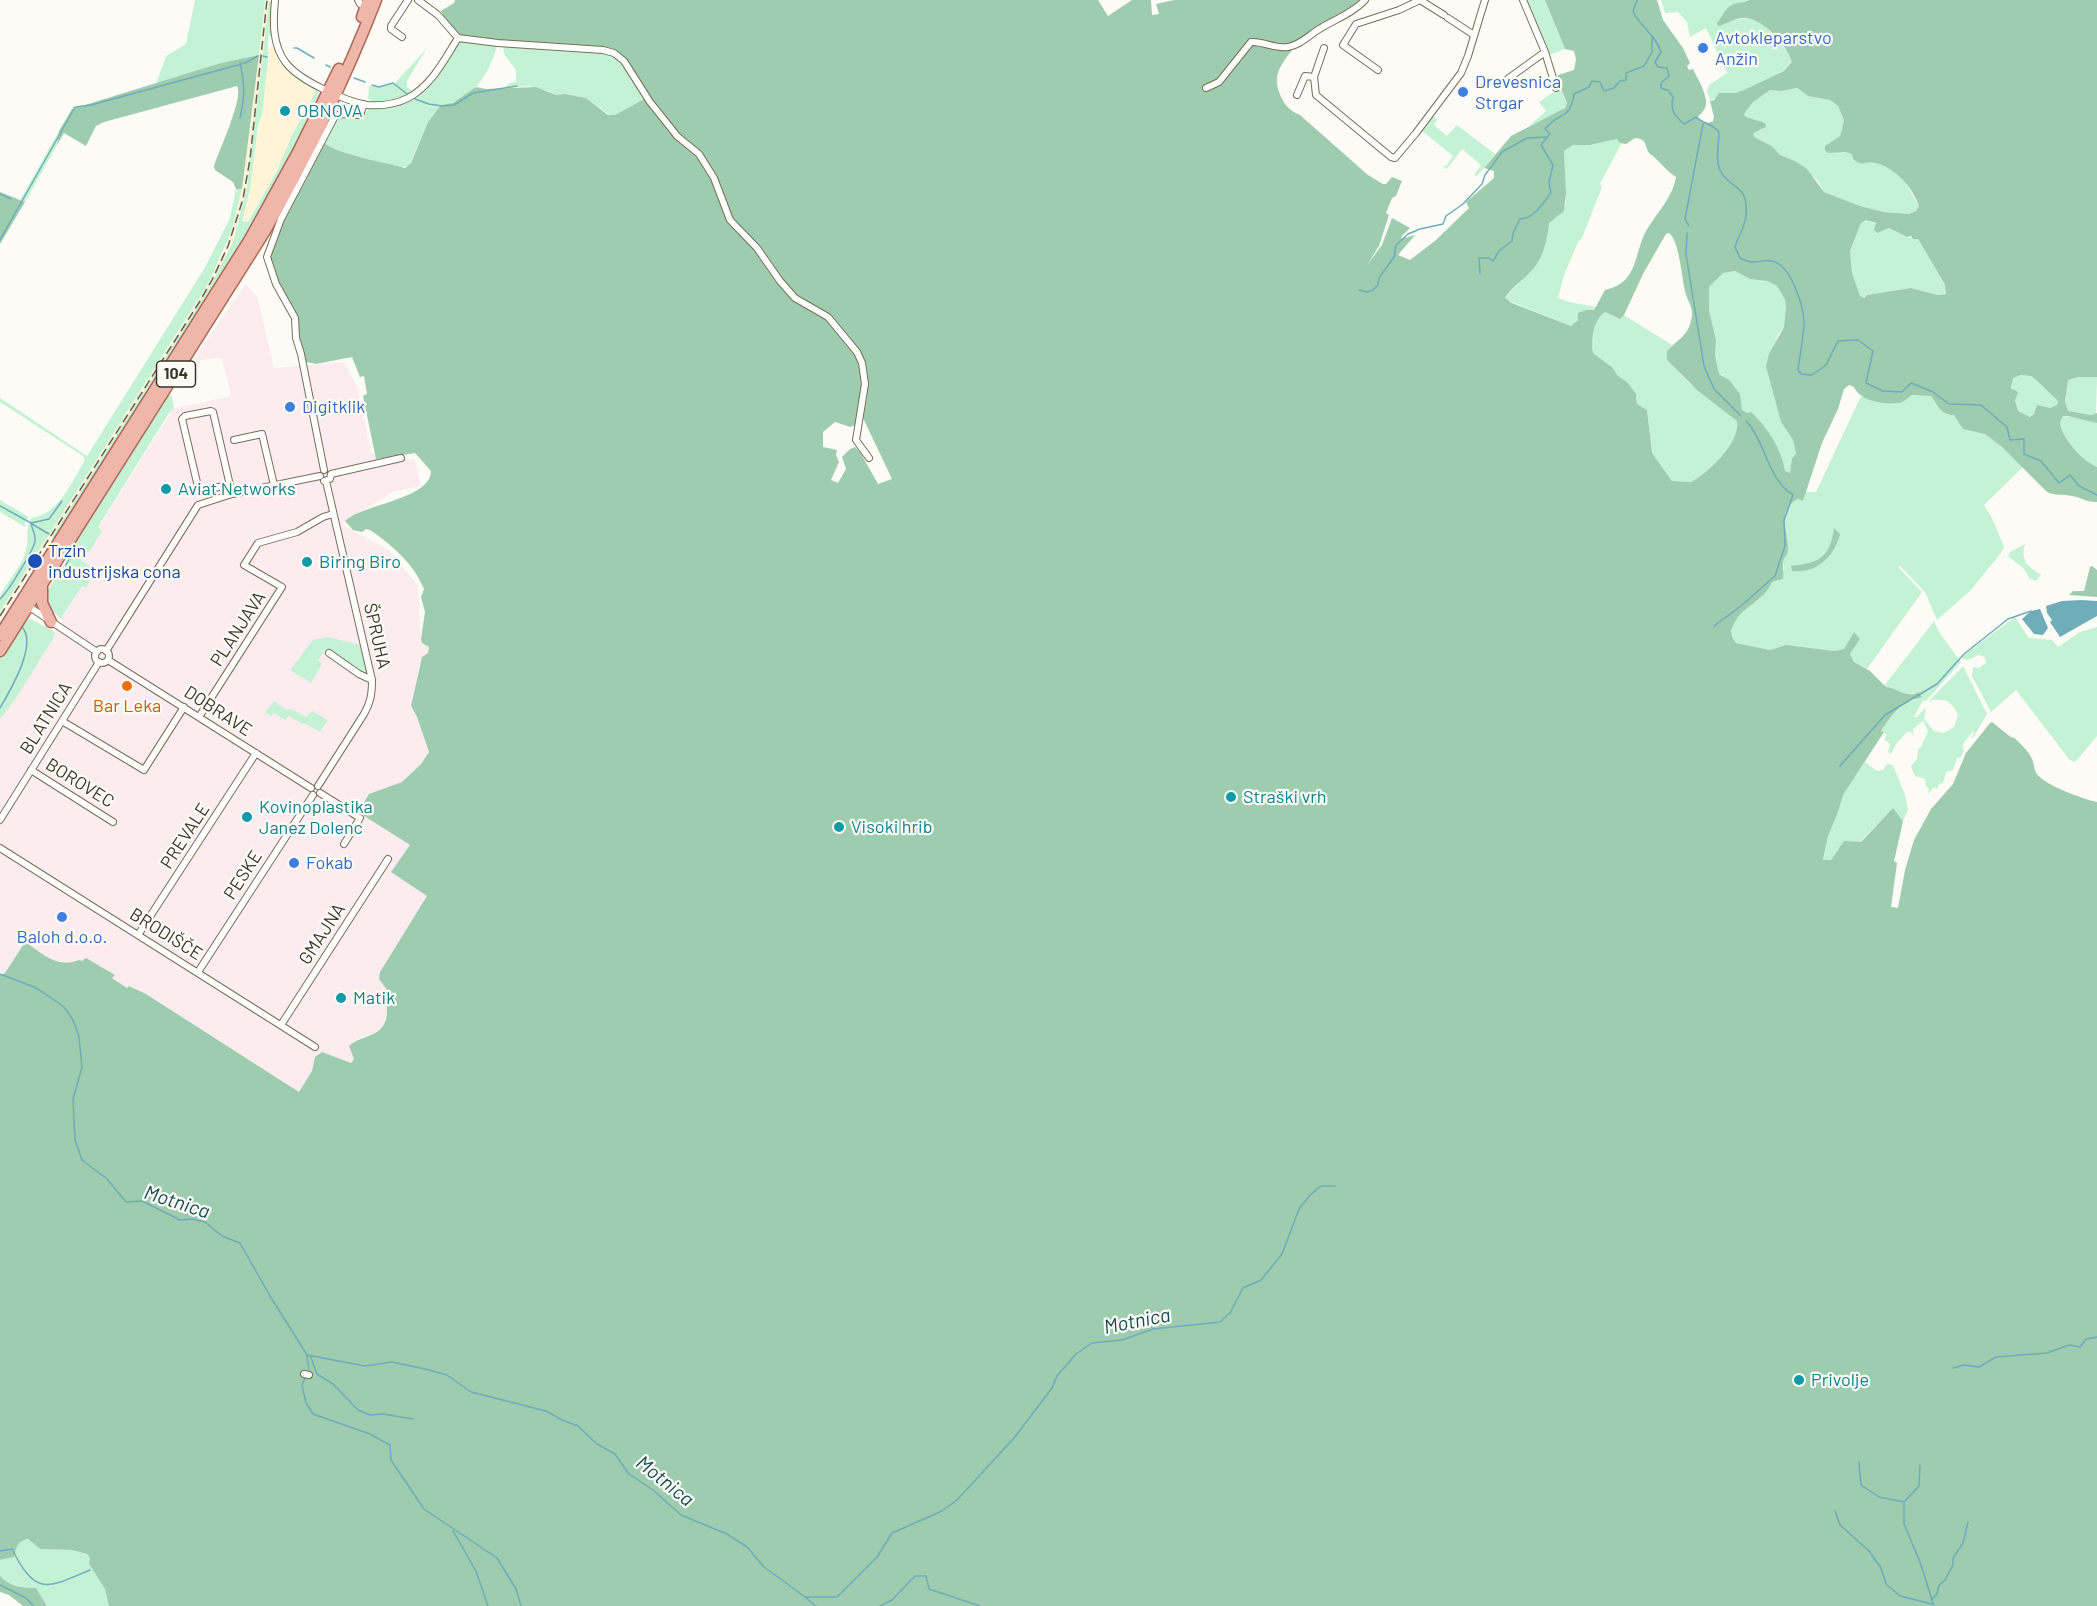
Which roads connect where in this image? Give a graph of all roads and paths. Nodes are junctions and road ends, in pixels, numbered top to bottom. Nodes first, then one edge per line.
1 (275, 0) edge
2 (368, 0) edge
3 (376, 0) edge
4 (408, 0) edge
5 (418, 0) edge
6 (1365, 0) edge
7 (1485, 0) edge
8 (1523, 0) edge
9 (1474, 35) junction
10 (402, 37) dead end
11 (458, 38) junction
12 (1324, 48) dead end
13 (1545, 52) junction
14 (1378, 70) dead end
15 (1314, 77) junction
16 (1502, 83) dead end
17 (1206, 87) dead end
18 (1556, 88) dead end
19 (332, 92) junction
20 (1297, 94) dead end
21 (364, 104) junction
22 (278, 199) junction
23 (234, 440) dead end
24 (401, 458) dead end
25 (869, 458) dead end
26 (322, 473) junction
27 (331, 474) junction
28 (326, 481) junction
29 (229, 485) junction
30 (274, 485) junction
31 (232, 494) junction
32 (333, 514) junction
33 (42, 584) junction
34 (25, 604) junction
35 (51, 622) junction
36 (0, 635) edge
37 (0, 651) edge
38 (106, 651) junction
39 (97, 652) junction
40 (329, 653) dead end
41 (108, 660) junction
42 (99, 662) junction
43 (372, 680) junction
44 (184, 707) junction
45 (200, 717) junction
46 (62, 721) junction
47 (256, 753) junction
48 (31, 770) junction
49 (316, 790) junction
50 (0, 820) edge
51 (113, 822) dead end
52 (344, 844) dead end
53 (0, 848) edge
54 (388, 859) dead end
55 (138, 935) junction
56 (198, 972) junction
57 (281, 1025) junction
58 (315, 1047) dead end

1 - 19 street
2 - 19 main road, 104
3 - 19 main road, 104
4 - 10 street
5 - 11 street
6 - 17 street
7 - 9 street
8 - 13 street
9 - 14 street
9 - 15 street
11 - 21 street
11 - 25 street
12 - 15 street
13 - 16 street
13 - 18 street
15 - 20 street
19 - 21 street
19 - 22 main road, 104
21 - 26 street
22 - 33 main road, 104
22 - 34 main road, 104
23 - 30 street
24 - 27 street
26 - 27 street
26 - 28 street
26 - 30 street
27 - 28 street
28 - 32 street, ŠPRUHA
29 - 29 street
29 - 31 street
30 - 31 street
31 - 38 street
32 - 43 street, ŠPRUHA
32 - 45 street, PLANJAVA
33 - 34 main road, 104
33 - 35 main road
34 - 35 street
34 - 36 main road, 104
34 - 37 main road, 104
35 - 39 street
38 - 39 street
38 - 41 street
39 - 42 street
40 - 43 street
41 - 42 street
41 - 44 street, DOBRAVE
42 - 46 street, BLATNICA
43 - 49 street, ŠPRUHA
44 - 45 street, DOBRAVE
44 - 46 street
45 - 47 street, DOBRAVE
46 - 48 street, BLATNICA
47 - 49 street, DOBRAVE
47 - 55 street, PREVALE
48 - 50 street, BLATNICA
48 - 51 street, BOROVEC
49 - 52 street, DOBRAVE
49 - 56 street, PESKE
53 - 55 street, BRODIŠČE
54 - 57 street, GMAJNA
55 - 56 street, BRODIŠČE
56 - 57 street, BRODIŠČE
57 - 58 street, BRODIŠČE

